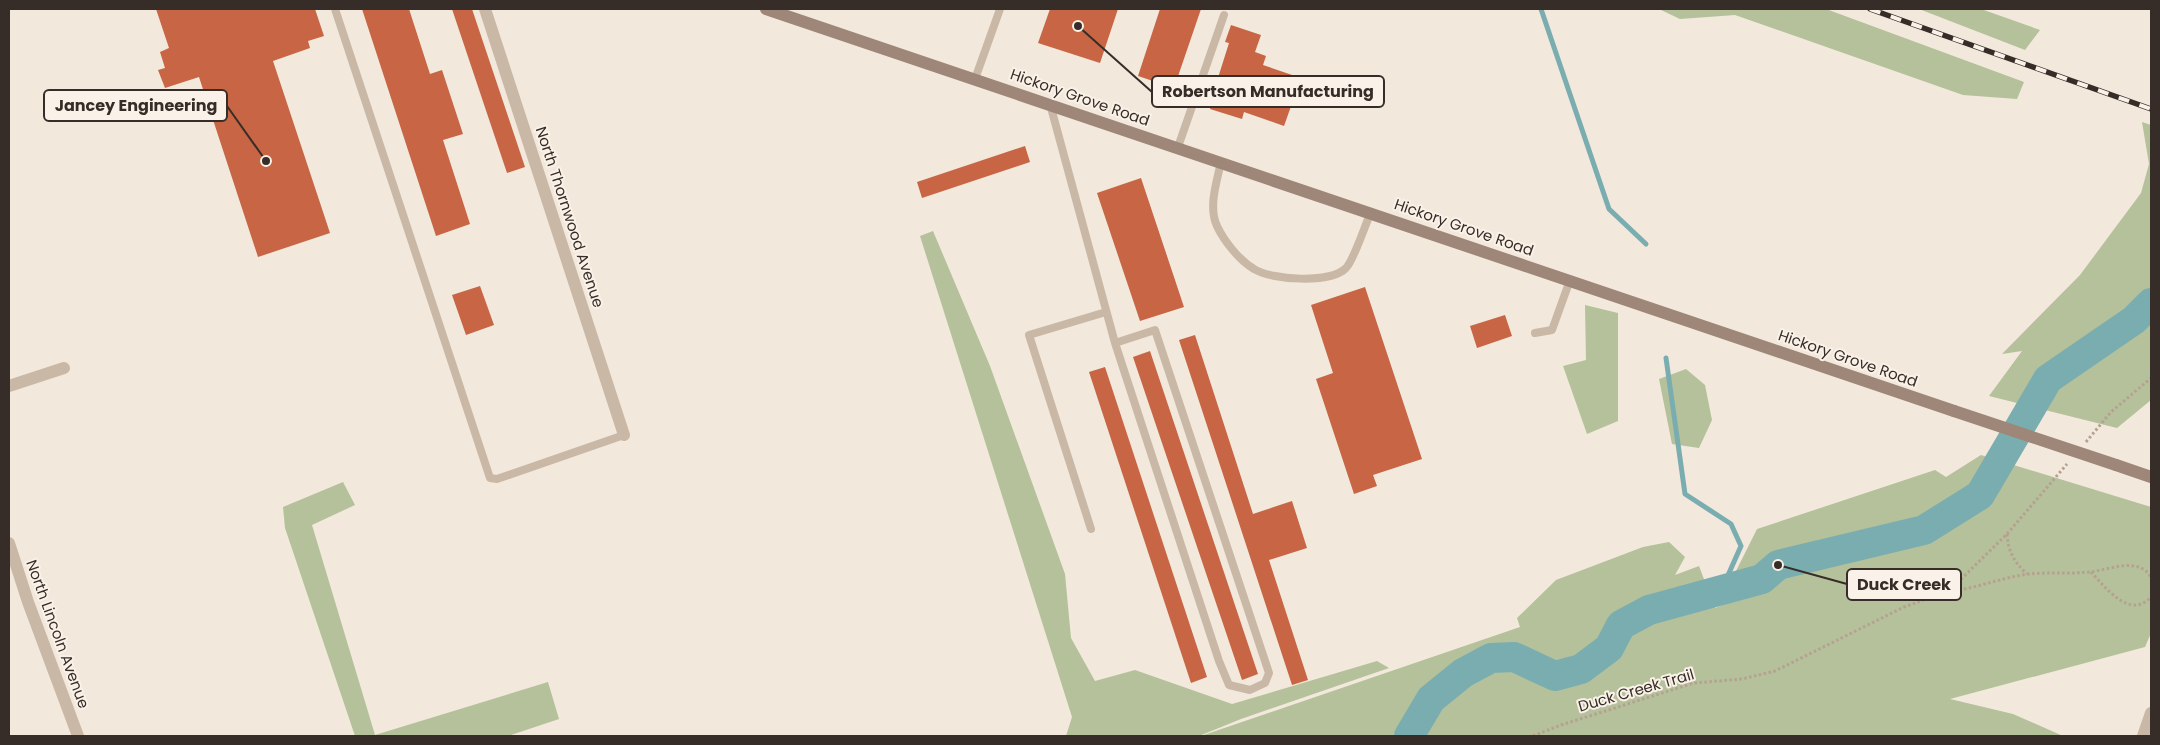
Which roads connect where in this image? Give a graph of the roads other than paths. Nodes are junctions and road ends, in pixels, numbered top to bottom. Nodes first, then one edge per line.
1 (335, 9) edge
2 (485, 9) edge
3 (766, 9) edge
4 (1000, 9) edge
5 (1224, 15) dead end
6 (975, 79) junction
7 (1050, 104) junction
8 (1178, 147) junction
9 (1221, 162) junction
10 (1371, 212) junction
11 (1570, 280) junction
12 (1106, 312) junction
13 (1535, 334) dead end
14 (1114, 343) junction
15 (64, 368) dead end
16 (9, 386) edge
17 (624, 435) joint
18 (2151, 476) edge
19 (1091, 529) dead end
20 (9, 544) edge
21 (2151, 713) edge
22 (78, 736) edge
23 (2143, 736) edge

1 - 17 lane
2 - 17 street, North Thornwood Avenue
3 - 6 main road, Hickory Grove Road
4 - 6 lane
5 - 8 lane
6 - 7 main road, Hickory Grove Road
7 - 8 main road, Hickory Grove Road
7 - 12 lane
8 - 9 main road, Hickory Grove Road
9 - 10 main road, Hickory Grove Road
9 - 10 lane
10 - 11 main road, Hickory Grove Road
11 - 13 lane
11 - 18 main road, Hickory Grove Road, bridge
12 - 14 lane
12 - 19 lane
14 - 14 lane
15 - 16 street
20 - 22 street, North Lincoln Avenue
21 - 23 street

